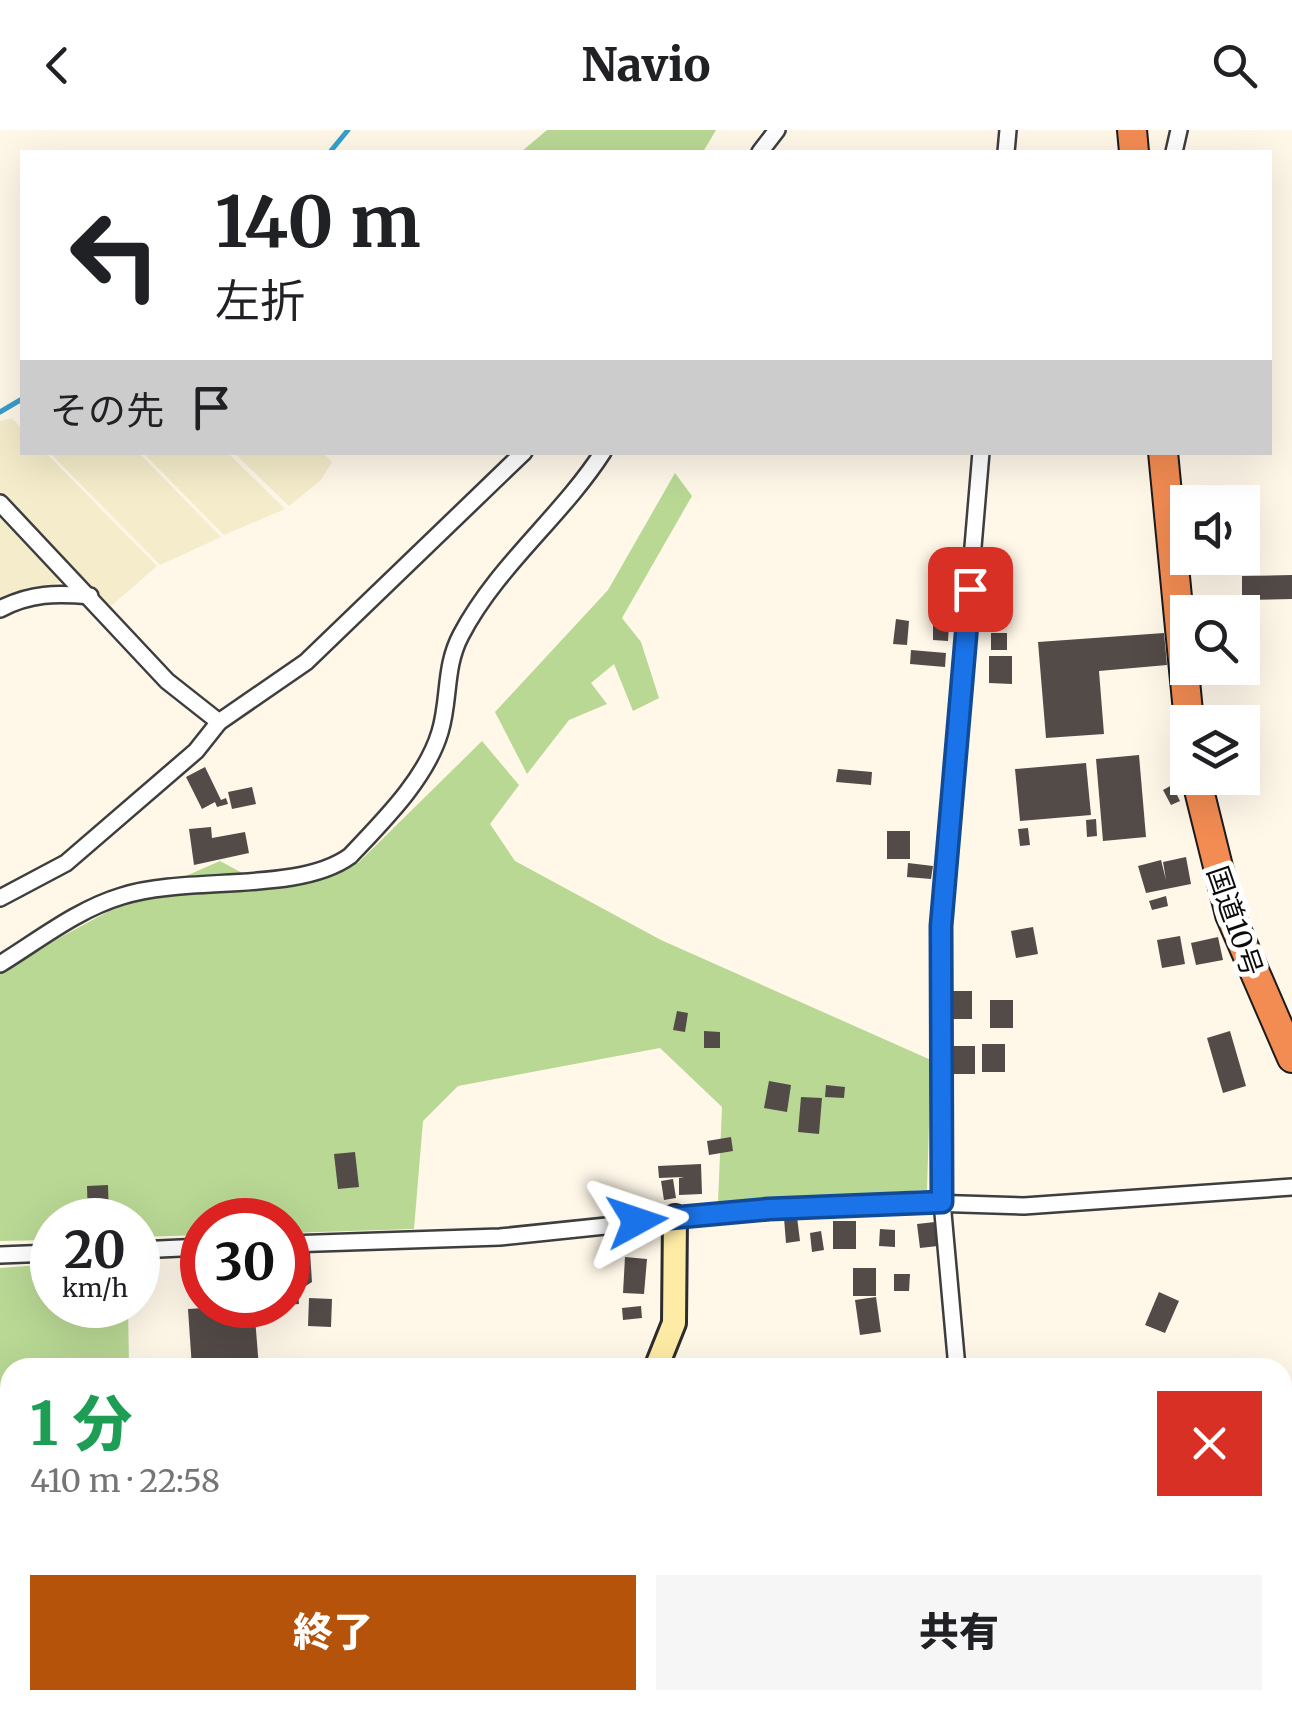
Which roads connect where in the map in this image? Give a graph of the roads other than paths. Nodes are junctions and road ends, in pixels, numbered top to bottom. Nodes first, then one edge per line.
1 (777, 130) edge
2 (762, 150) edge
3 (521, 455) edge
4 (601, 455) edge
5 (981, 455) edge
6 (1163, 455) edge
7 (0, 503) edge
8 (90, 596) junction
9 (0, 609) edge
10 (1186, 705) edge
11 (219, 722) junction
12 (1200, 795) edge
13 (0, 898) edge
14 (0, 964) edge
15 (1292, 1058) edge
16 (1292, 1187) edge
17 (942, 1202) junction
18 (675, 1217) junction
19 (310, 1243) edge
20 (30, 1254) edge
21 (0, 1256) edge
22 (660, 1358) edge
23 (956, 1358) edge

1 - 2 street
3 - 11 street
4 - 14 street
5 - 17 street
6 - 10 highway
7 - 8 street
8 - 9 street
8 - 11 street
11 - 13 street
12 - 15 highway, 国道10号
16 - 17 street
17 - 18 street
17 - 23 street
18 - 19 street
18 - 22 street
20 - 21 street

